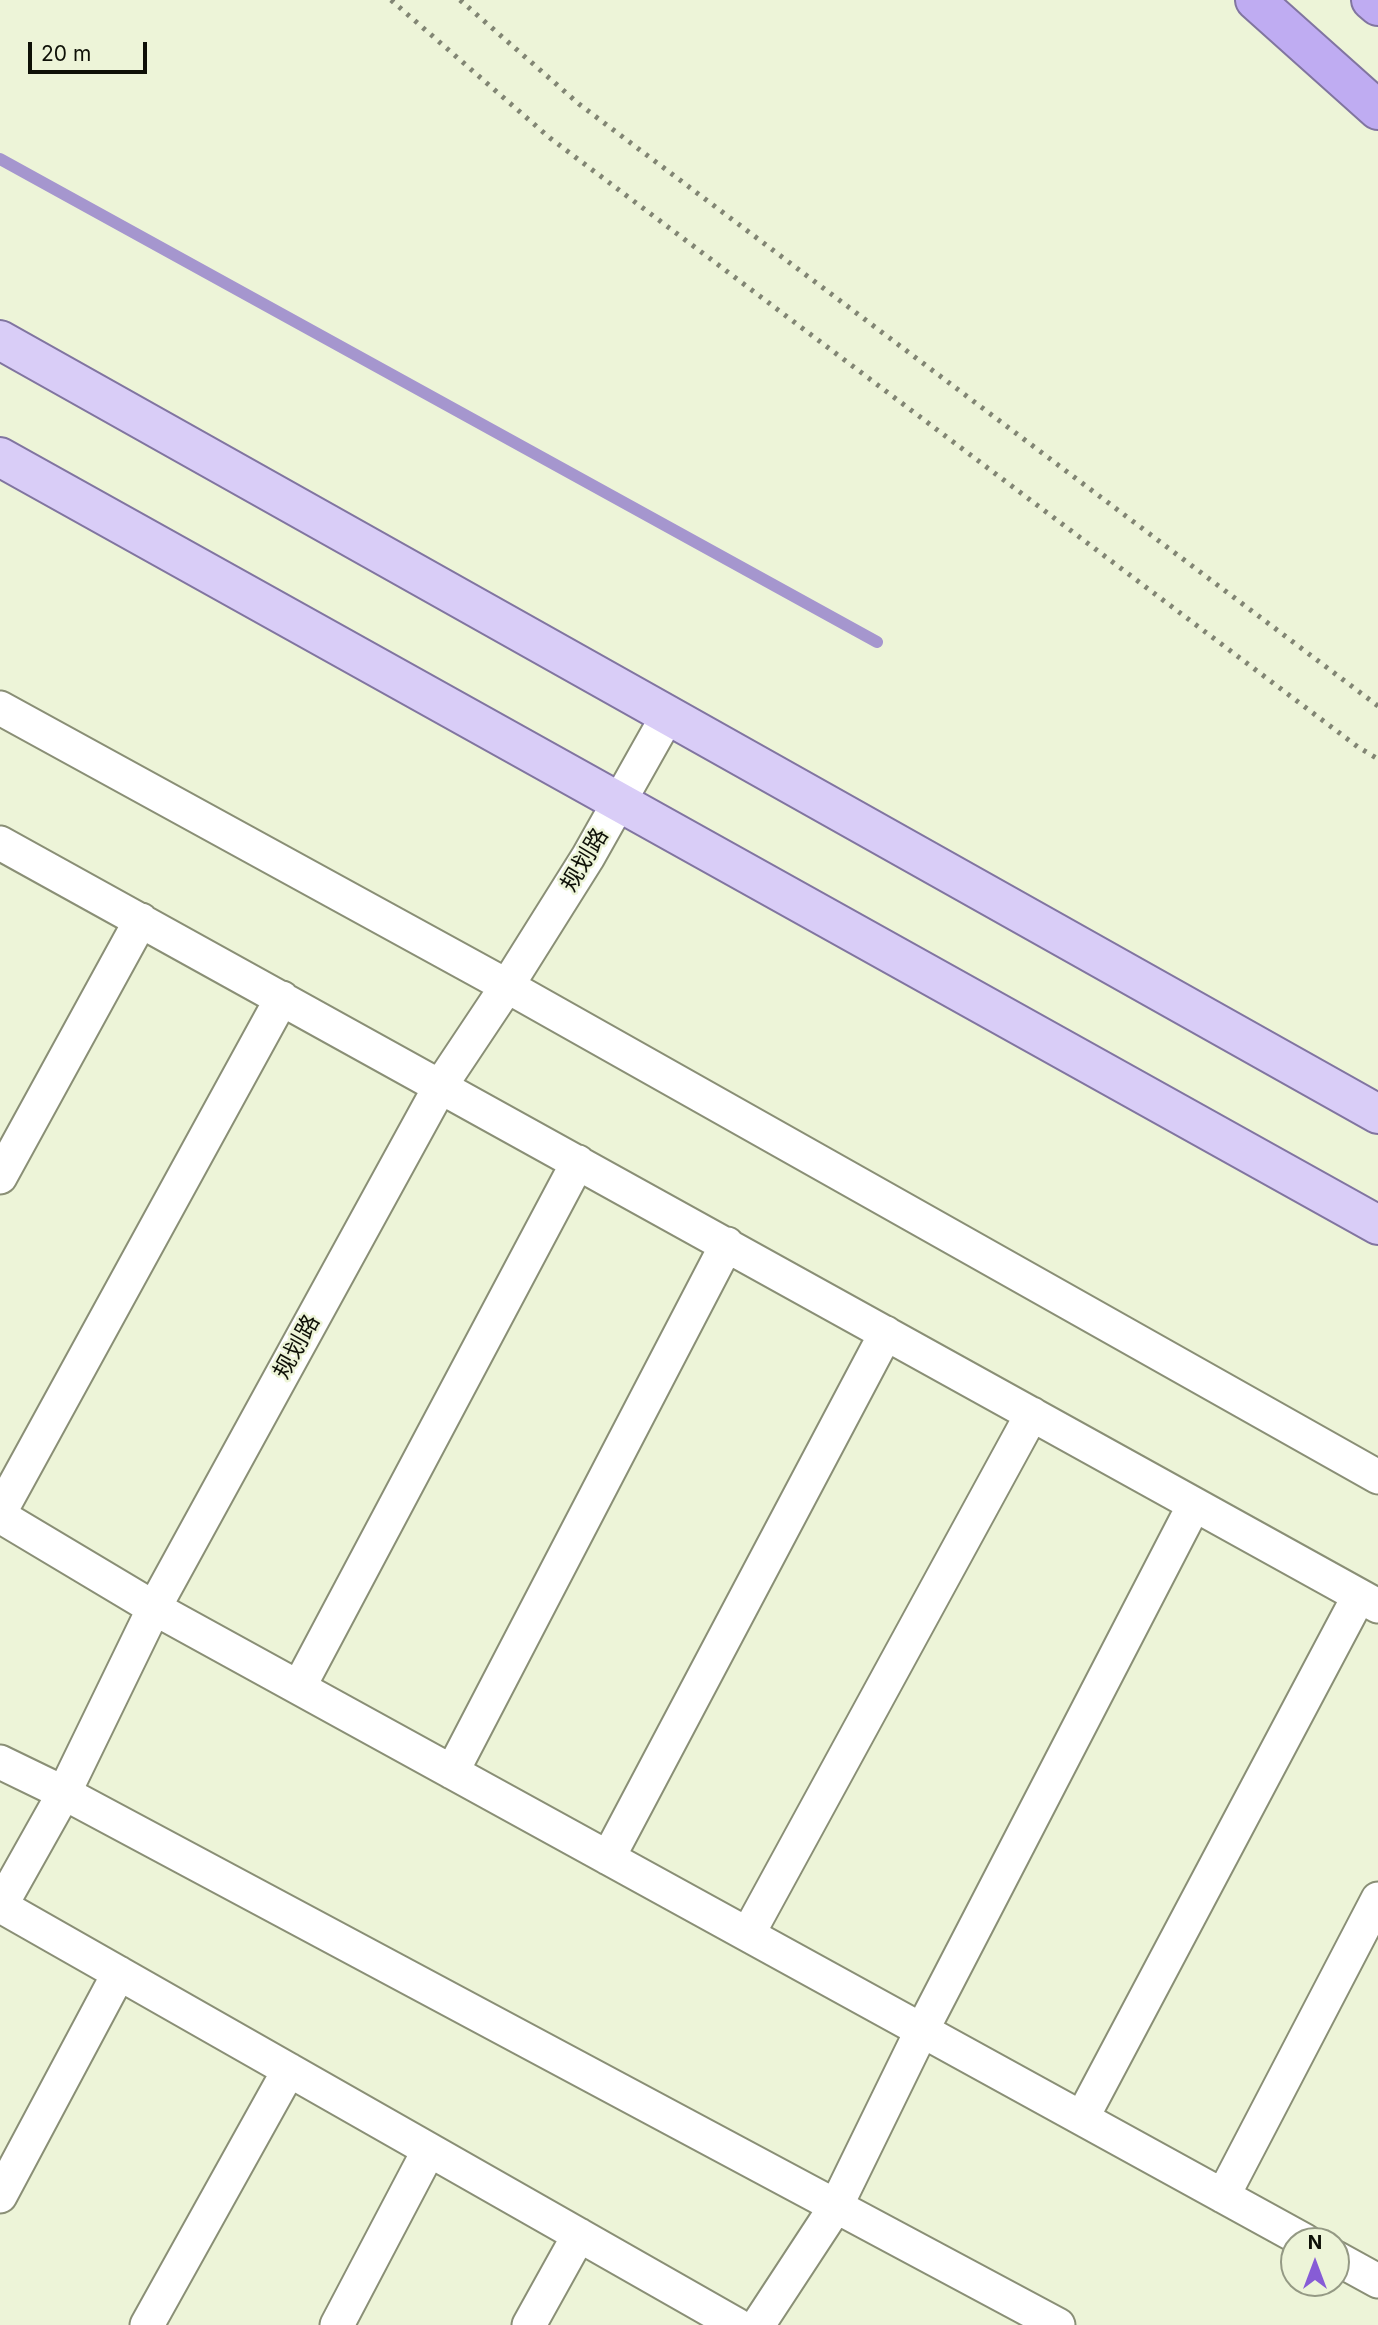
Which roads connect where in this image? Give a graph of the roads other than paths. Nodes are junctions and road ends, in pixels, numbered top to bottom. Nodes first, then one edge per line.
1 (1255, 0) edge
2 (1371, 0) edge
3 (1378, 6) edge
4 (1378, 110) edge
5 (0, 340) edge
6 (0, 457) edge
7 (0, 708) edge
8 (668, 715) junction
9 (619, 802) junction
10 (3, 851) edge
11 (141, 920) junction
12 (507, 986) junction
13 (282, 998) junction
14 (441, 1085) junction
15 (1378, 1114) edge
16 (578, 1162) junction
17 (0, 1177) edge
18 (1378, 1225) edge
19 (727, 1244) junction
20 (886, 1333) junction
21 (1032, 1414) junction
22 (1378, 1476) edge
23 (1194, 1504) junction
24 (0, 1514) edge
25 (1368, 1601) edge
26 (154, 1608) junction
27 (299, 1687) junction
28 (0, 1762) edge
29 (452, 1772) junction
30 (64, 1793) junction
31 (608, 1858) junction
32 (1378, 1899) edge
33 (0, 1907) edge
34 (748, 1934) junction
35 (119, 1973) junction
36 (922, 2030) junction
37 (289, 2070) junction
38 (1082, 2118) junction
39 (429, 2150) junction
40 (0, 2196) edge
41 (1223, 2196) junction
42 (836, 2206) junction
43 (1280, 2227) edge
44 (579, 2235) junction
45 (147, 2325) edge
46 (337, 2325) edge
47 (529, 2325) edge
48 (737, 2325) edge
49 (758, 2325) edge
50 (1058, 2325) edge

1 - 4 highway
2 - 3 highway
5 - 8 main road
6 - 9 main road
7 - 12 street
8 - 9 street, 规划路
8 - 15 main road
9 - 12 street, 规划路
9 - 18 main road
10 - 11 street
11 - 13 street
11 - 17 street
12 - 14 street, 规划路
12 - 22 street
13 - 14 street
13 - 24 street
14 - 16 street
14 - 26 street, 规划路
16 - 19 street
16 - 27 street
19 - 20 street
19 - 29 street
20 - 21 street
20 - 31 street
21 - 23 street
21 - 34 street
23 - 25 street
23 - 36 street
24 - 26 street
25 - 38 street
26 - 27 street
26 - 30 street, 规划路
27 - 29 street
28 - 30 street
29 - 31 street
30 - 33 street, 规划路
30 - 42 street
31 - 34 street
32 - 41 street
33 - 35 street
34 - 36 street
35 - 37 street
35 - 40 street
36 - 38 street
36 - 42 street
37 - 39 street
37 - 45 street
38 - 41 street
39 - 44 street
39 - 46 street
41 - 43 street
42 - 49 street
42 - 50 street
44 - 47 street
44 - 48 street

